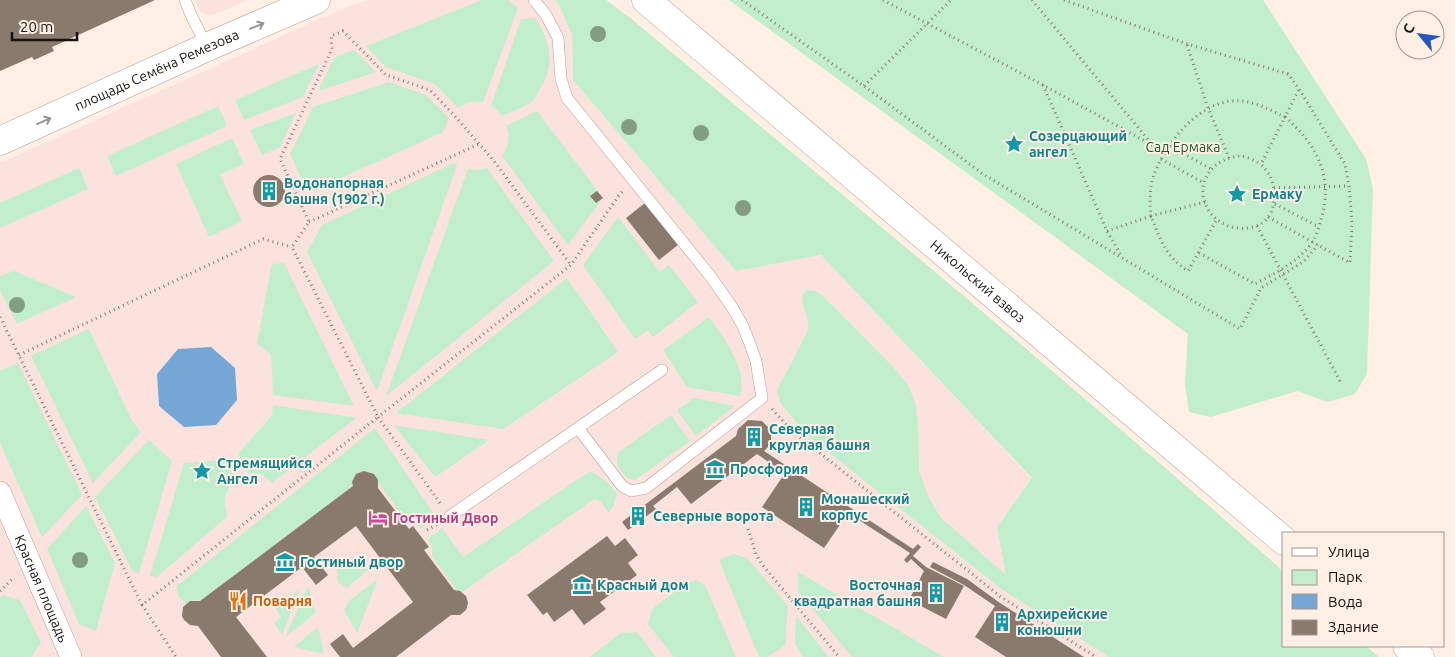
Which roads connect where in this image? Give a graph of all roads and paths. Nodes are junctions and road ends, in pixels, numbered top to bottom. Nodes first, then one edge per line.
1 (185, 0) edge
2 (316, 0) edge
3 (534, 0) edge
4 (638, 0) edge
5 (646, 0) edge
6 (742, 0) edge
7 (883, 0) edge
8 (951, 0) edge
9 (1032, 0) edge
10 (1064, 0) edge
11 (889, 1) edge
12 (672, 22) junction
13 (927, 23) junction
14 (1187, 44) junction
15 (207, 47) junction
16 (1043, 84) junction
17 (864, 86) junction
18 (1300, 90) junction
19 (1208, 108) junction
20 (1285, 118) junction
21 (0, 141) edge
22 (479, 144) junction
23 (1153, 146) junction
24 (1170, 146) junction
25 (1165, 152) junction
26 (1229, 158) junction
27 (1161, 159) junction
28 (1261, 164) junction
29 (1211, 169) junction
30 (635, 181) junction
31 (1204, 183) junction
32 (1349, 186) junction
33 (1325, 187) junction
34 (1274, 188) junction
35 (1205, 202) junction
36 (1275, 204) junction
37 (1151, 216) junction
38 (1268, 217) junction
39 (1216, 221) junction
40 (309, 222) junction
41 (1257, 226) junction
42 (1319, 227) junction
43 (1107, 231) junction
44 (1313, 242) junction
45 (1318, 245) junction
46 (292, 247) junction
47 (1199, 253) junction
48 (1122, 257) junction
49 (571, 265) junction
50 (1281, 269) junction
51 (1284, 274) junction
52 (0, 317) edge
53 (19, 355) junction
54 (662, 370) dead end
55 (1341, 383) dead end
56 (762, 398) junction
57 (378, 417) junction
58 (578, 428) junction
59 (0, 492) edge
60 (450, 516) junction
61 (748, 529) dead end
62 (427, 530) dead end
63 (1282, 539) edge
64 (142, 605) junction
65 (1408, 647) edge
66 (71, 657) edge
67 (176, 657) edge
68 (839, 657) edge
69 (1096, 657) edge
70 (1420, 657) edge

1 - 15 lane
15 -> 2 main road, площадь Семёна Ремезова
3 - 30 lane
4 - 12 main road
5 - 12 main road
6 - 17 path
7 - 11 path
8 - 13 path
9 - 23 path
10 - 14 path
11 - 13 path
12 - 63 main road, Никольский взвоз
13 - 16 path
13 - 17 path
14 - 18 path
14 - 19 path
21 -> 15 main road, площадь Семёна Ремезова
16 - 23 path
16 - 43 path
17 - 48 path
18 - 20 path
18 - 32 path
19 - 20 path
19 - 24 path
19 - 26 path
20 - 28 path
20 - 33 path
22 - 40 path
22 - 40 path
22 - 49 path
23 - 25 path
24 - 25 path
24 - 29 path
25 - 27 path
26 - 28 path
26 - 29 path
27 - 31 path
27 - 37 path
28 - 34 path
29 - 31 path
30 - 49 path
30 - 56 lane
31 - 35 path
32 - 33 path
32 - 45 path
33 - 34 path
33 - 42 path
34 - 36 path
35 - 37 path
35 - 39 path
36 - 38 path
36 - 42 path
37 - 43 path
37 - 47 path
38 - 41 path
38 - 44 path
39 - 41 path
39 - 47 path
40 - 46 path
41 - 50 path
42 - 44 path
43 - 48 path
44 - 45 path
44 - 50 path
45 - 51 path
46 - 53 path
46 - 57 path
47 - 50 path
48 - 51 path
49 - 57 path
50 - 51 path
51 - 55 path
52 - 53 path
53 - 64 path
54 - 58 lane
56 - 58 lane
56 - 69 path
57 - 60 path
57 - 64 path
58 - 60 lane
59 - 66 street, Красная площадь
60 - 62 path
61 - 68 path
64 - 67 path
65 - 70 main road

